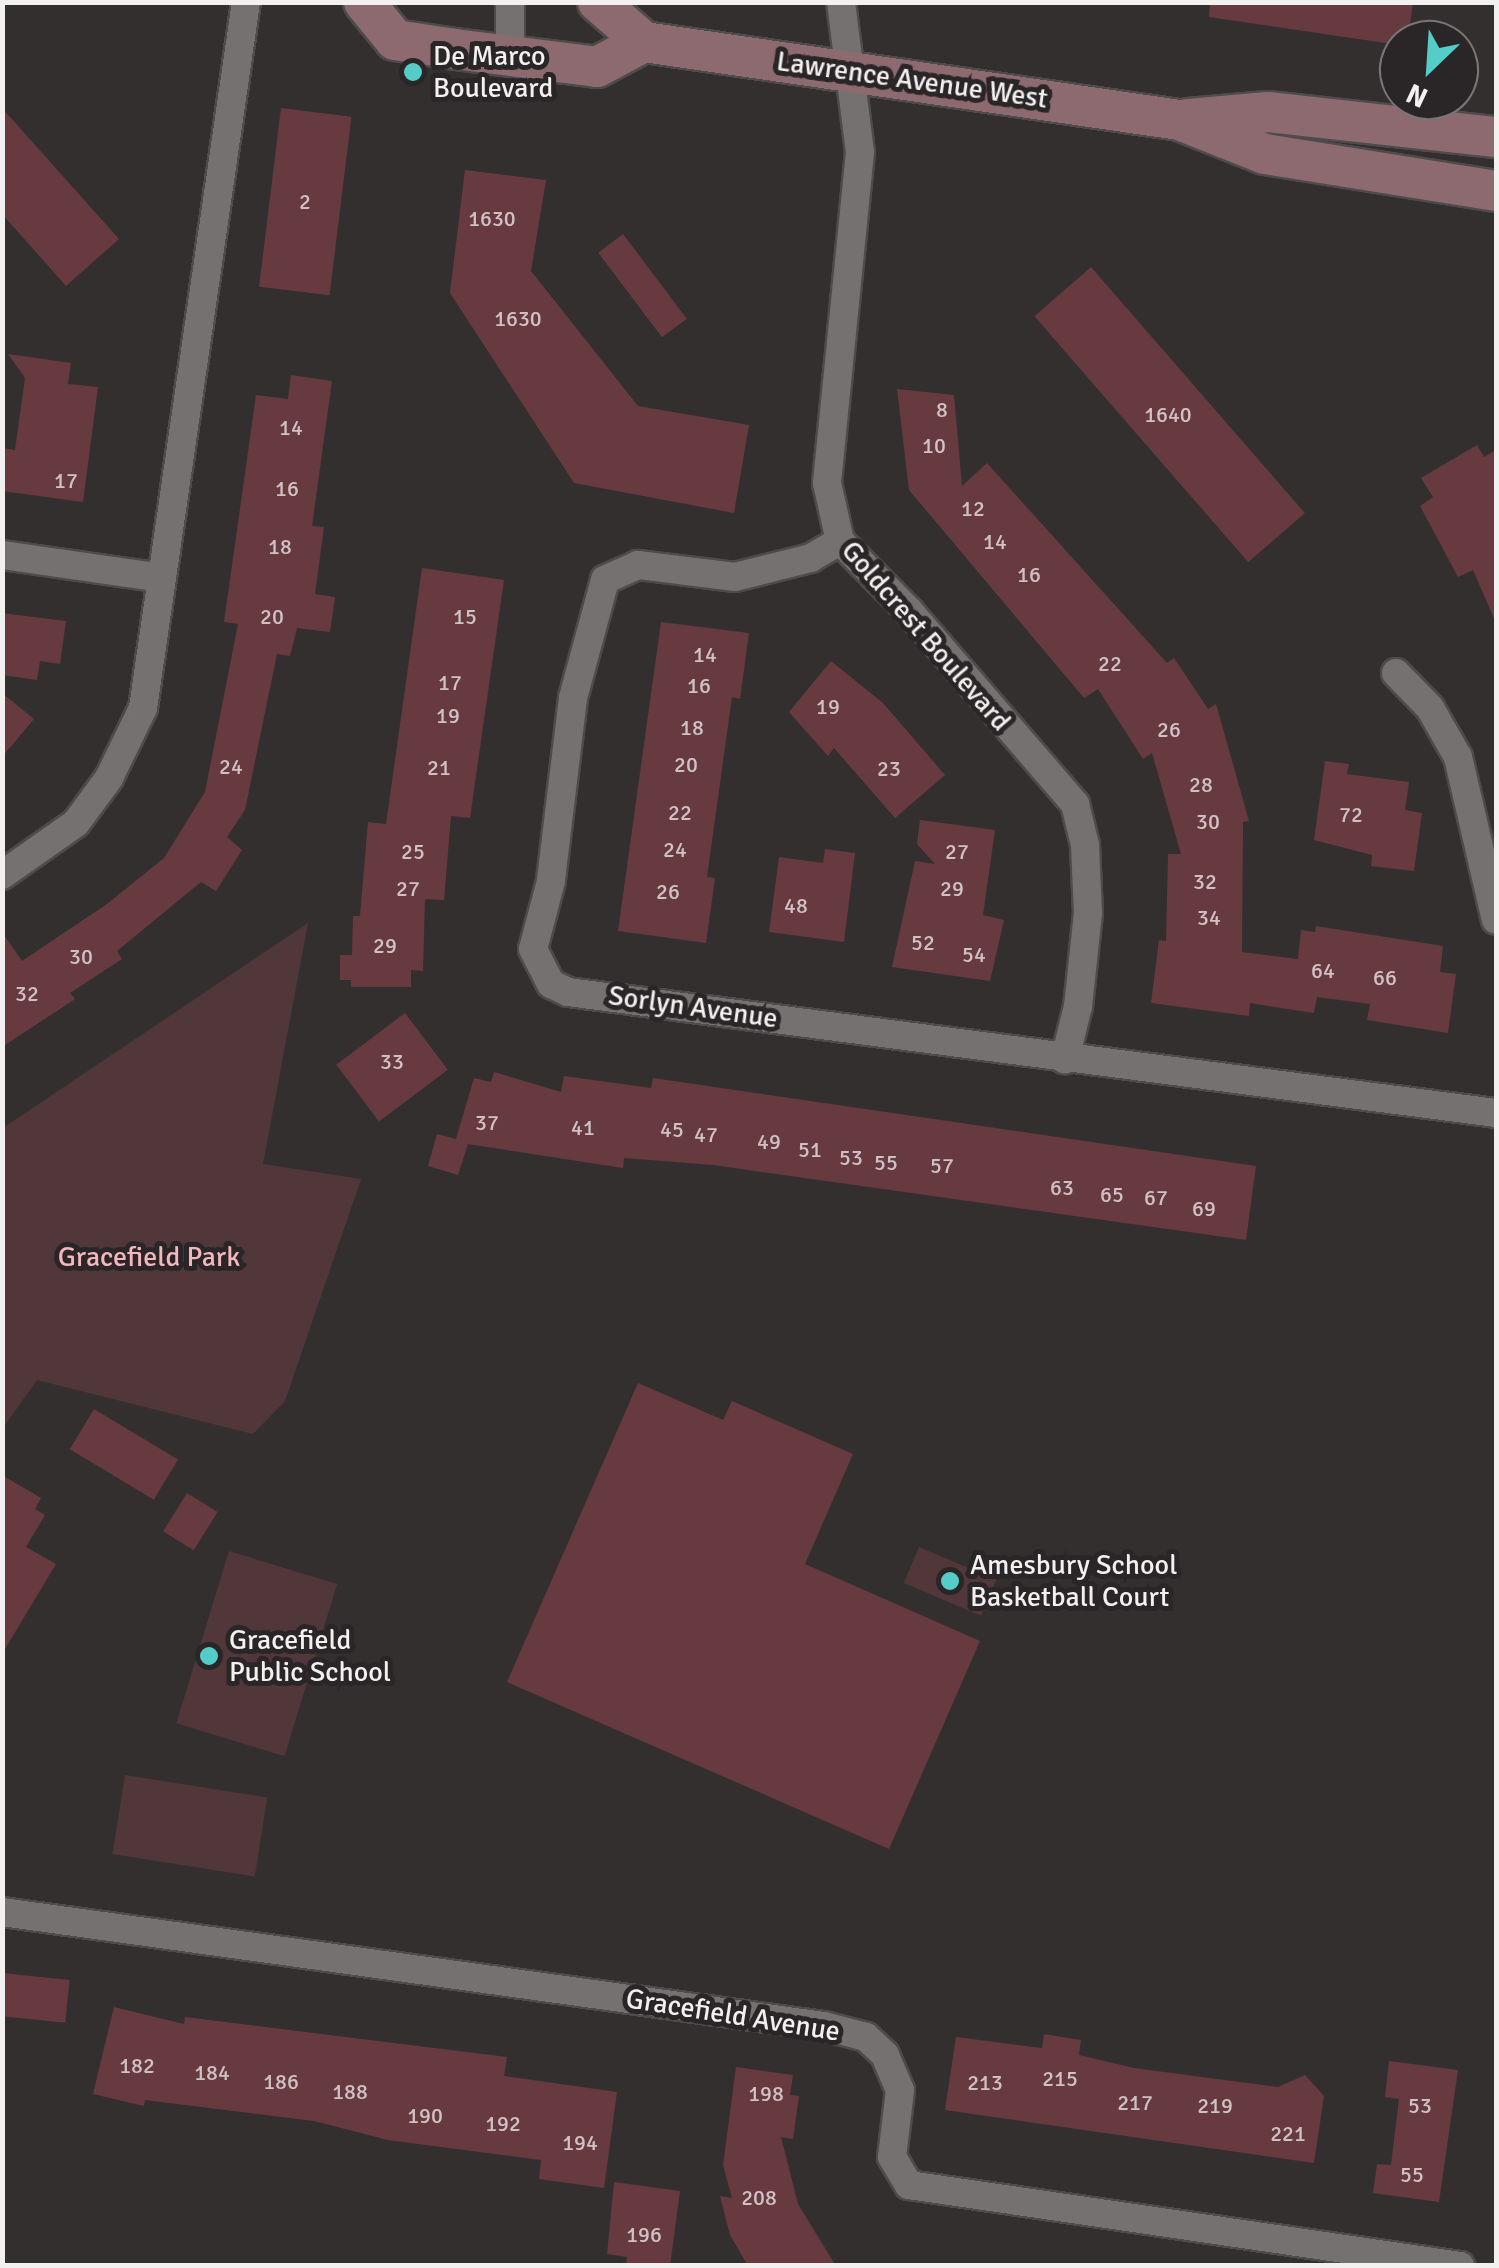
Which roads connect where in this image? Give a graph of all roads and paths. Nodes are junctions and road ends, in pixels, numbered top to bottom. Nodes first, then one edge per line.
1 (246, 2) edge
2 (364, 2) edge
3 (510, 2) edge
4 (598, 2) edge
5 (841, 2) edge
6 (644, 42) junction
7 (510, 56) junction
8 (850, 69) junction
9 (1179, 120) junction
10 (1496, 137) edge
11 (1496, 191) edge
12 (840, 541) junction
13 (2, 555) edge
14 (160, 578) junction
15 (1396, 673) dead end
16 (2, 875) edge
17 (1496, 920) edge
18 (1065, 1059) junction
19 (1496, 1114) edge
20 (2, 1912) edge
21 (1460, 2266) edge

1 - 14 street
2 - 7 main road
3 - 7 street
4 - 6 main road
5 - 8 street, Goldcrest Boulevard
6 - 7 main road
6 - 8 main road, Lawrence Avenue West
8 - 9 main road, Lawrence Avenue West
8 - 12 street, Goldcrest Boulevard
9 - 10 main road, Lawrence Avenue West
9 - 11 main road, Lawrence Avenue West
12 - 18 street, Goldcrest Boulevard
12 - 18 street, Sorlyn Avenue
13 - 14 street
14 - 16 street
15 - 17 street
18 - 19 street, Sorlyn Avenue
20 - 21 street, Gracefield Avenue

